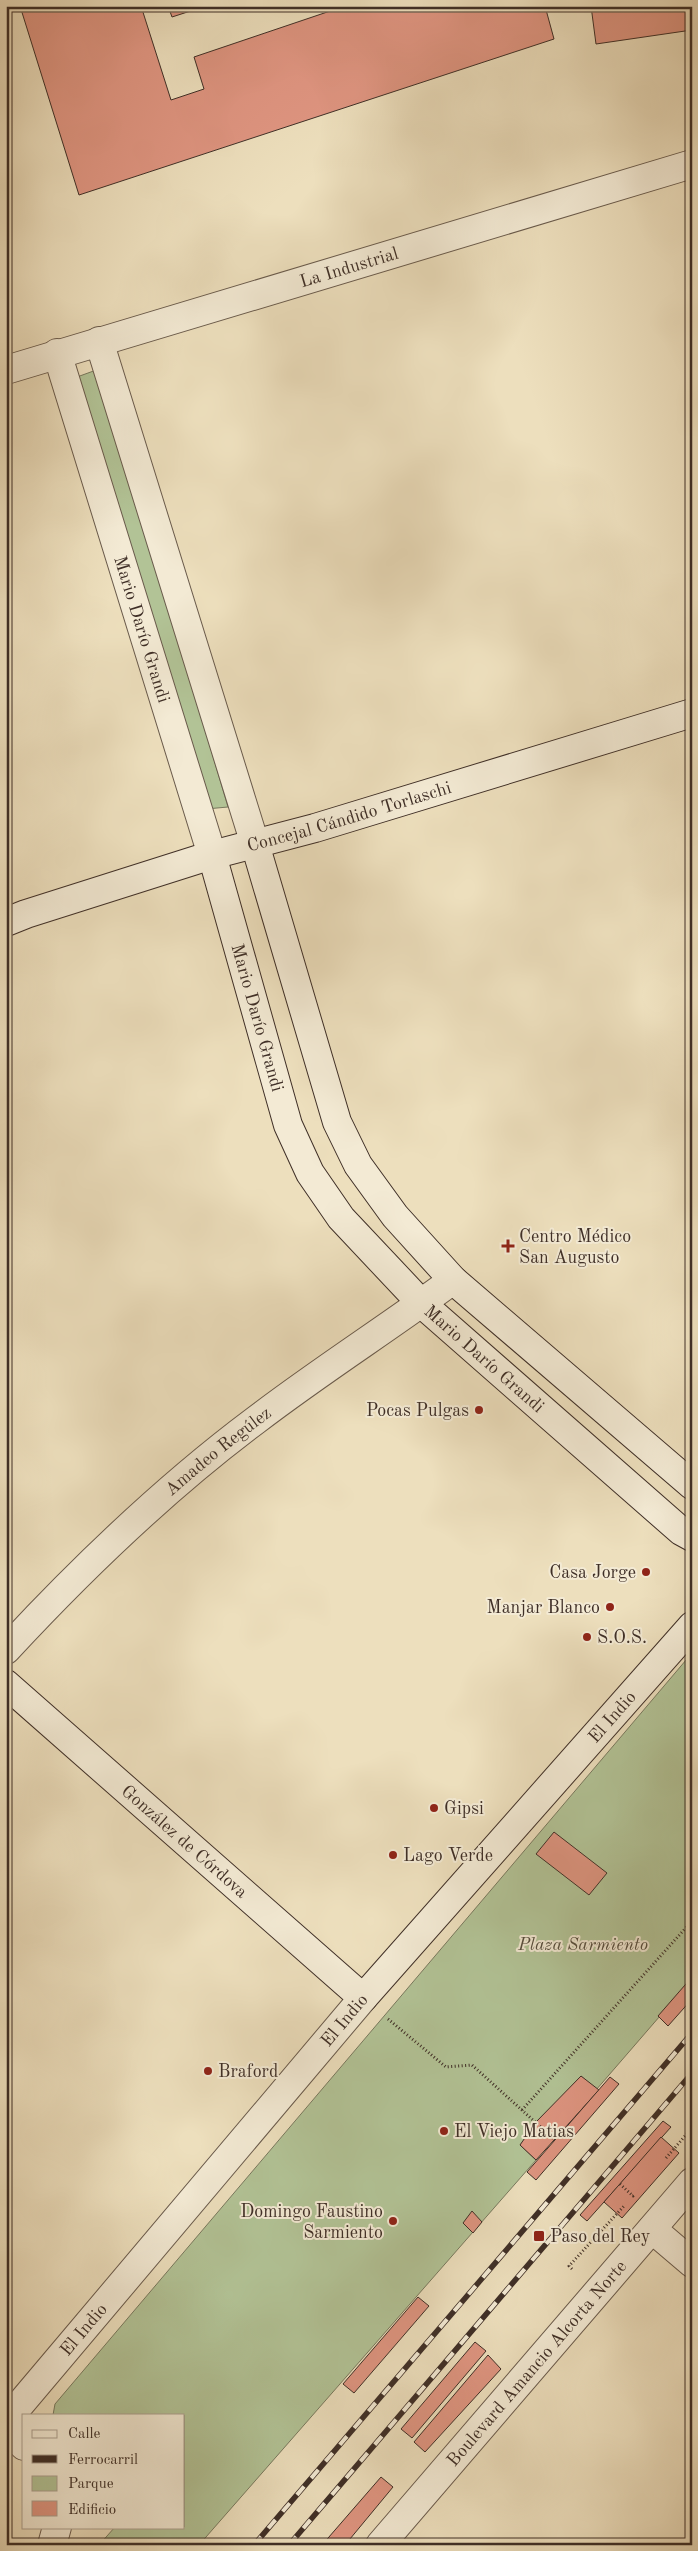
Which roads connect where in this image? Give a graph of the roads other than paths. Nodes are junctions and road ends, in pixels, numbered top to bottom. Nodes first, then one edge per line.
1 (692, 164) edge
2 (99, 341) junction
3 (57, 354) junction
4 (6, 370) edge
5 (692, 714) edge
6 (255, 844) junction
7 (212, 855) junction
8 (6, 922) edge
9 (453, 1280) junction
10 (421, 1303) junction
11 (692, 1485) edge
12 (692, 1537) edge
13 (692, 1626) edge
14 (6, 1650) edge
15 (6, 1684) edge
16 (363, 1998) junction
17 (692, 2182) edge
18 (652, 2229) junction
19 (692, 2263) edge
20 (6, 2421) edge
21 (6, 2428) edge
22 (22, 2444) edge
23 (57, 2528) edge
24 (52, 2545) edge
25 (380, 2545) edge

1 - 2 street, La Industrial
2 - 3 street, La Industrial
2 - 6 street
3 - 4 street, La Industrial
3 - 7 street, Mario Darío Grandi
5 - 6 street, Concejal Cándido Torlaschi
6 - 7 street, Concejal Cándido Torlaschi
6 - 9 street
7 - 8 street, Concejal Cándido Torlaschi
7 - 10 street, Mario Darío Grandi
9 - 10 street, Amadeo Regúlez
9 - 11 street
10 - 12 street, Mario Darío Grandi
10 - 14 street, Amadeo Regúlez
13 - 16 street, El Indio
15 - 16 street, González de Córdova
16 - 20 street, El Indio
17 - 18 street, Boulevard Amancio Alcorta Norte
18 - 19 street
18 - 25 street, Boulevard Amancio Alcorta Norte
21 - 22 street
23 - 24 street

